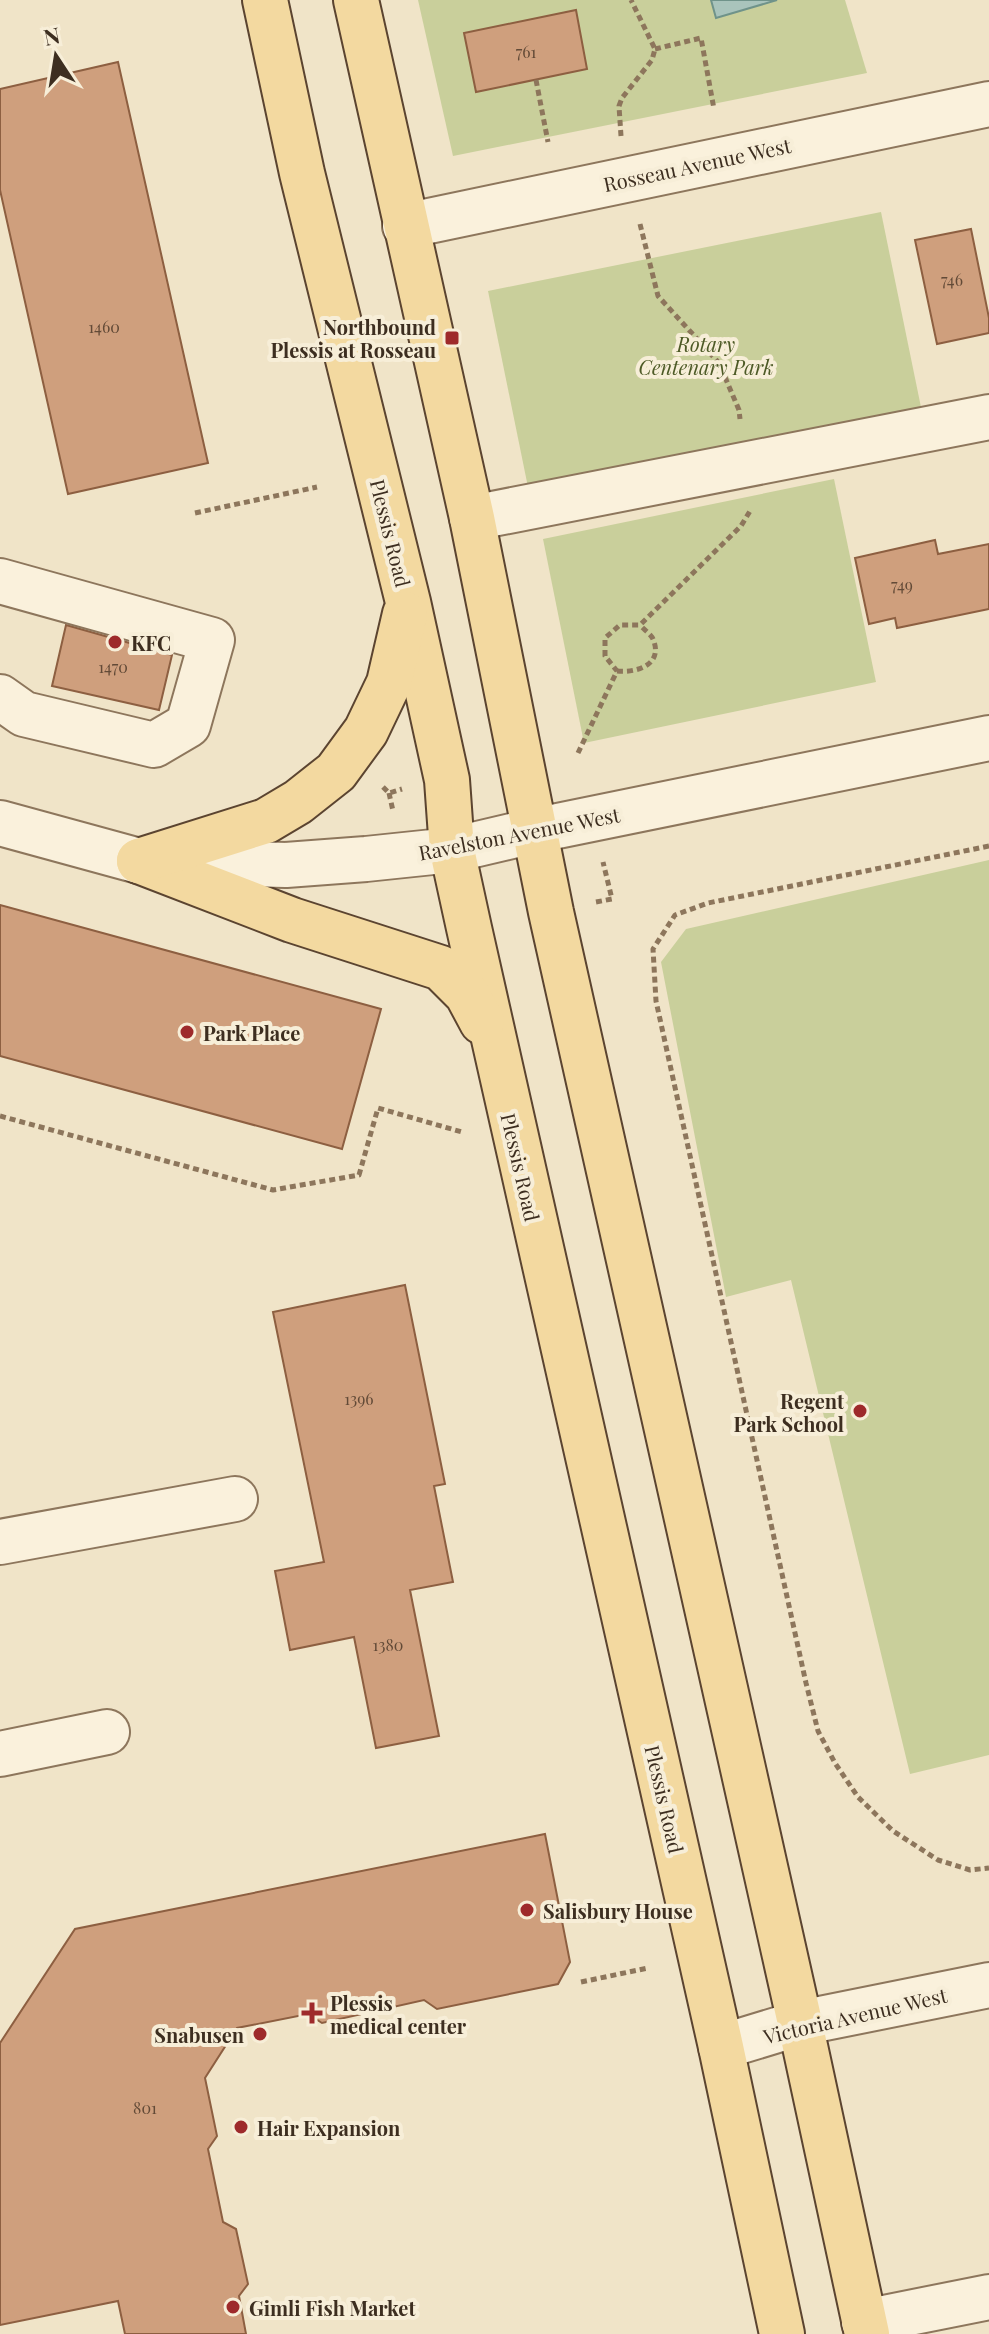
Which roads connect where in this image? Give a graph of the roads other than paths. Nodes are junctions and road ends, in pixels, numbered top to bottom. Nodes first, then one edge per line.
1 (265, 0) edge
2 (356, 0) edge
3 (989, 104) edge
4 (405, 226) junction
5 (989, 417) edge
6 (472, 518) junction
7 (0, 581) edge
8 (408, 602) junction
9 (0, 697) edge
10 (989, 738) edge
11 (0, 823) edge
12 (533, 831) junction
13 (452, 850) junction
14 (139, 861) junction
15 (494, 1044) junction
16 (235, 1499) dead end
17 (1, 1537) edge
18 (107, 1732) dead end
19 (0, 1754) edge
20 (989, 1985) edge
21 (800, 2023) junction
22 (721, 2047) junction
23 (989, 2297) edge
24 (866, 2328) edge
25 (782, 2334) edge

1 - 8 main road, Plessis Road
2 - 4 main road
3 - 4 street, Rosseau Avenue West
4 - 6 main road
5 - 6 street
6 - 12 main road
7 - 9 street
8 - 13 main road, Plessis Road
8 - 14 main road
10 - 12 street, Ravelston Avenue West
11 - 14 street, Ravelston Avenue West
12 - 13 street, Ravelston Avenue West
12 - 21 main road
13 - 14 street, Ravelston Avenue West
13 - 15 main road, Plessis Road
14 - 15 main road
15 - 22 main road, Plessis Road
16 - 17 street
18 - 19 street
20 - 21 street, Victoria Avenue West
21 - 22 street, Victoria Avenue West
21 - 24 main road
22 - 25 main road, Plessis Road
23 - 24 street

